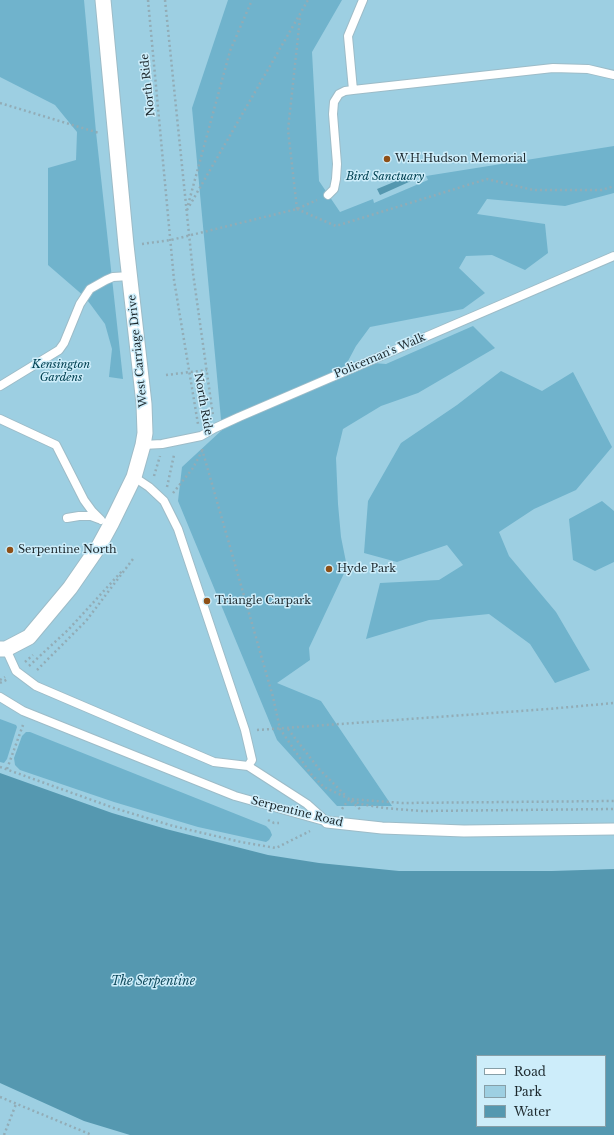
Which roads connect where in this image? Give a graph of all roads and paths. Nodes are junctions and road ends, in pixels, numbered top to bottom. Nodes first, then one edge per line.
1 (103, 0) edge
2 (148, 0) edge
3 (165, 0) edge
4 (252, 0) edge
5 (308, 0) edge
6 (363, 0) edge
7 (300, 15) junction
8 (614, 74) edge
9 (353, 90) junction
10 (0, 103) edge
11 (101, 133) dead end
12 (614, 186) edge
13 (328, 195) joint
14 (297, 209) junction
15 (187, 210) junction
16 (189, 234) junction
17 (171, 240) junction
18 (126, 245) junction
19 (614, 256) edge
20 (130, 276) junction
21 (207, 370) junction
22 (190, 373) junction
23 (166, 375) dead end
24 (0, 386) edge
25 (0, 419) edge
26 (214, 428) junction
27 (200, 436) junction
28 (177, 442) junction
29 (144, 445) junction
30 (202, 451) junction
31 (134, 477) junction
32 (164, 501) junction
33 (67, 518) dead end
34 (106, 522) junction
35 (3, 649) edge
36 (20, 673) junction
37 (28, 679) junction
38 (0, 683) edge
39 (0, 697) edge
40 (614, 703) edge
41 (23, 722) dead end
42 (287, 728) junction
43 (280, 729) junction
44 (245, 730) junction
45 (248, 766) junction
46 (0, 767) edge
47 (7, 770) junction
48 (349, 799) junction
49 (614, 801) edge
50 (614, 809) edge
51 (327, 822) junction
52 (382, 828) junction
53 (614, 829) edge
54 (0, 1097) edge
55 (16, 1104) junction
56 (4, 1135) edge
57 (92, 1135) edge

1 - 18 street, West Carriage Drive
2 - 17 path, North Ride
3 - 15 path
4 - 15 path
5 - 7 path
6 - 9 lane
7 - 14 path
7 - 15 path
8 - 9 lane
9 - 13 lane
10 - 11 path
12 - 14 path
13 - 14 path
14 - 16 path
15 - 16 path
16 - 17 path
16 - 21 path
17 - 18 path
17 - 22 path, North Ride
18 - 20 street, West Carriage Drive
19 - 26 lane, Policeman's Walk
20 - 24 lane
20 - 29 street, West Carriage Drive
21 - 22 path
21 - 26 path
22 - 23 path
22 - 27 path, North Ride
25 - 34 lane
26 - 27 lane, Policeman's Walk
27 - 28 lane, Policeman's Walk
27 - 30 path, North Ride
28 - 29 lane, Policeman's Walk
28 - 32 path
29 - 31 street, West Carriage Drive
30 - 32 path
30 - 43 path, North Ride
31 - 32 lane
31 - 34 street, West Carriage Drive
32 - 44 lane
33 - 34 lane
34 - 35 street, West Carriage Drive
35 - 36 lane
36 - 37 lane
36 - 37 path
36 - 38 path
37 - 45 lane
39 - 51 lane, Serpentine Road
40 - 42 path
41 - 47 path
42 - 43 path
42 - 48 path
43 - 44 path
43 - 48 path, North Ride
44 - 45 lane
45 - 51 lane
46 - 47 path
47 - 51 path
48 - 49 path
48 - 50 path
48 - 51 path
48 - 52 path
51 - 52 street, Serpentine Road
52 - 53 street, Serpentine Road
54 - 55 path
55 - 56 path
55 - 57 path

